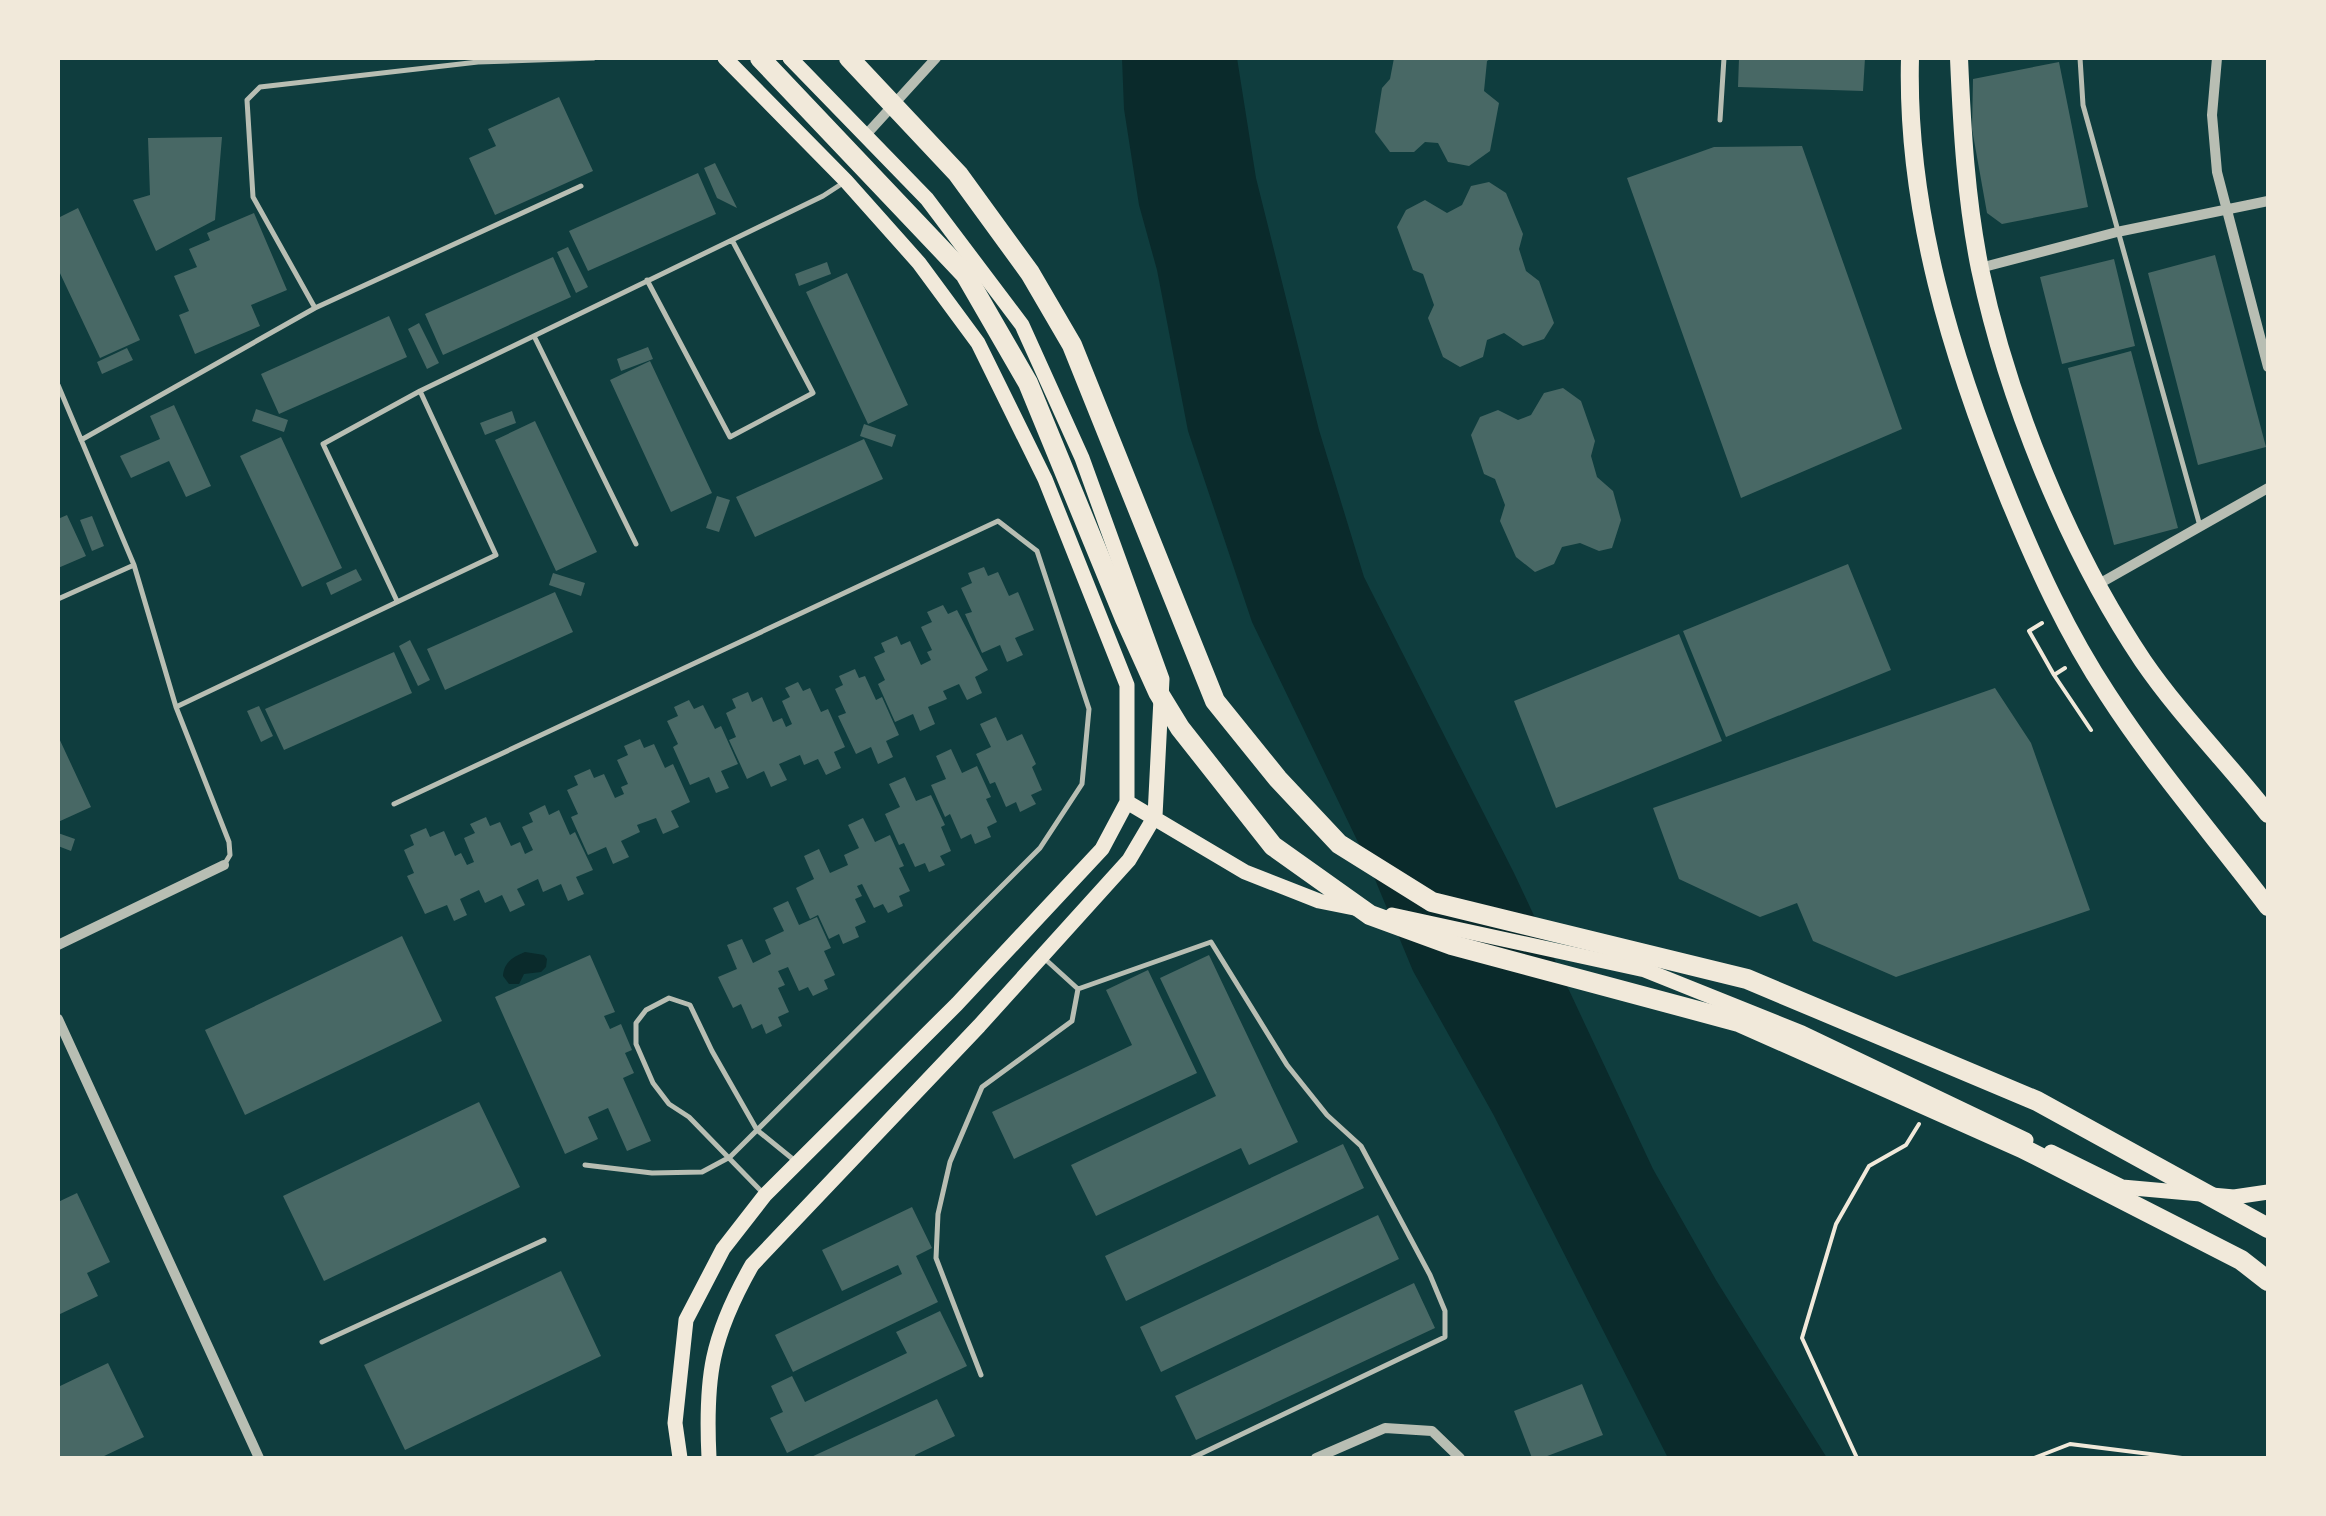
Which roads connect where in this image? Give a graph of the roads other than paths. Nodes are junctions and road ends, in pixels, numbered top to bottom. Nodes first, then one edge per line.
1 (594, 58) edge
2 (726, 58) edge
3 (760, 58) edge
4 (790, 58) edge
5 (849, 58) edge
6 (1724, 58) edge
7 (1910, 58) edge
8 (1959, 58) edge
9 (2080, 58) edge
10 (2217, 58) edge
11 (930, 60) edge
12 (1720, 120) dead end
13 (864, 137) junction
14 (846, 181) junction
15 (581, 186) dead end
16 (2268, 201) edge
17 (2225, 211) junction
18 (2117, 232) junction
19 (732, 240) junction
20 (1980, 268) junction
21 (648, 280) junction
22 (315, 308) junction
23 (534, 335) junction
24 (2268, 367) edge
25 (58, 385) edge
26 (420, 390) junction
27 (81, 440) junction
28 (2268, 488) edge
29 (2200, 526) junction
30 (636, 544) dead end
31 (134, 565) junction
32 (2097, 585) junction
33 (58, 599) edge
34 (398, 601) junction
35 (176, 707) junction
36 (1128, 802) junction
37 (394, 804) dead end
38 (2268, 814) edge
39 (1155, 816) junction
40 (224, 865) joint
41 (2268, 907) edge
42 (58, 945) edge
43 (1042, 957) junction
44 (1078, 989) junction
45 (58, 1019) edge
46 (758, 1130) junction
47 (730, 1157) junction
48 (585, 1164) dead end
49 (799, 1164) junction
50 (2268, 1192) edge
51 (765, 1196) junction
52 (2268, 1228) edge
53 (544, 1240) dead end
54 (2268, 1282) edge
55 (322, 1342) dead end
56 (980, 1375) dead end
57 (259, 1458) edge
58 (680, 1458) edge
59 (710, 1458) edge
60 (1192, 1458) edge
61 (1316, 1458) edge
62 (1460, 1458) edge

1 - 22 lane
2 - 14 main road
3 - 54 highway
4 - 13 main road
5 - 52 highway
6 - 12 lane
7 - 41 main road
8 - 20 main road
9 - 18 lane
10 - 17 street
11 - 13 street
13 - 39 main road
14 - 19 lane
14 - 36 main road
15 - 22 lane
16 - 17 street
17 - 18 street
17 - 24 street
18 - 20 street
18 - 29 lane
19 - 21 lane
19 - 21 lane
20 - 32 main road
21 - 23 lane
22 - 27 lane
23 - 26 lane
23 - 30 lane
25 - 27 lane
26 - 34 lane
26 - 34 lane
27 - 31 lane
28 - 29 street
29 - 32 street
31 - 33 lane
31 - 35 lane
32 - 38 main road
34 - 35 lane
35 - 40 lane
36 - 39 main road
36 - 49 main road
37 - 46 lane
39 - 43 main road
39 - 50 main road
40 - 42 street
43 - 44 lane
43 - 59 main road
44 - 56 lane
44 - 60 lane
45 - 57 street
46 - 47 lane
46 - 47 lane
46 - 49 lane
47 - 48 lane
47 - 51 lane
49 - 51 main road
51 - 58 main road
53 - 55 lane
61 - 62 street

